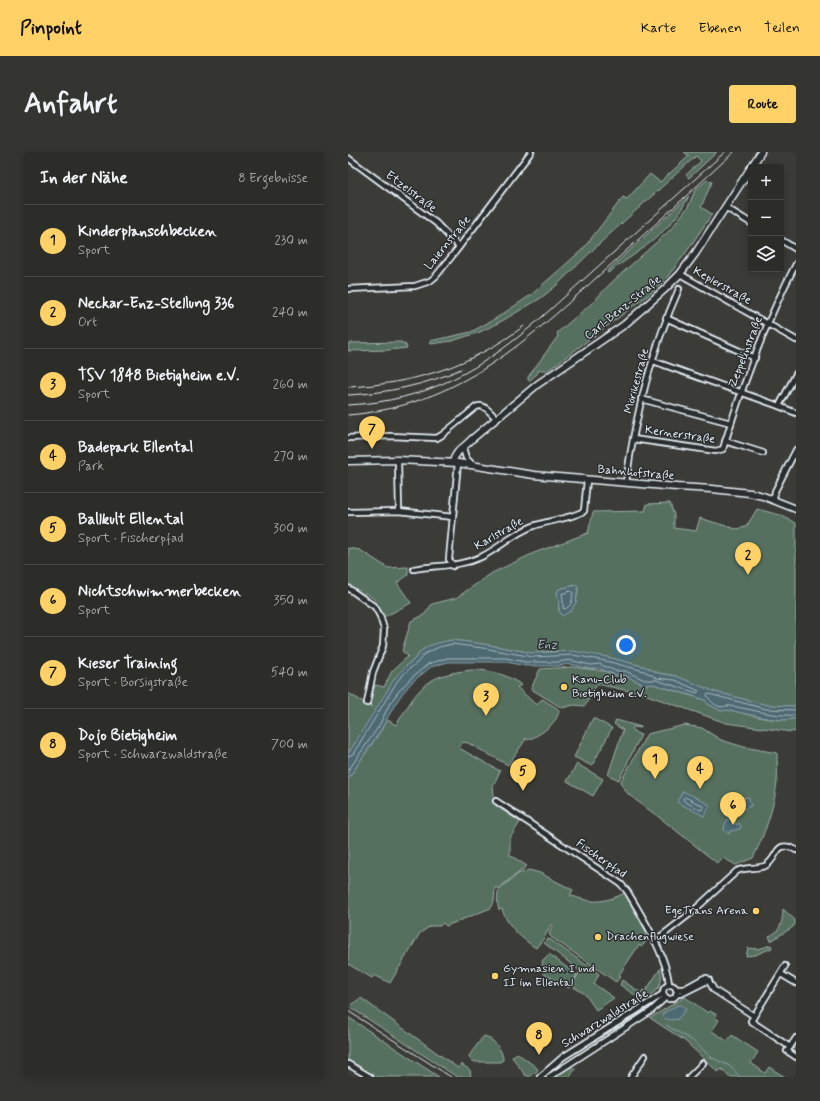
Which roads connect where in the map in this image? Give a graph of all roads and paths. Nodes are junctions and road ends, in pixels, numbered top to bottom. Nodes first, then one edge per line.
1 (531, 152) edge
2 (761, 152) edge
3 (348, 158) edge
4 (725, 207) junction
5 (748, 220) edge
6 (784, 242) edge
7 (459, 247) junction
8 (796, 249) edge
9 (796, 264) edge
10 (680, 274) junction
11 (348, 289) edge
12 (679, 289) dead end
13 (666, 318) junction
14 (768, 324) junction
15 (796, 340) edge
16 (755, 358) junction
17 (653, 360) junction
18 (796, 374) edge
19 (741, 392) junction
20 (641, 399) junction
21 (779, 406) junction
22 (796, 414) edge
23 (497, 419) junction
24 (731, 423) junction
25 (348, 438) edge
26 (633, 439) junction
27 (725, 441) junction
28 (463, 448) junction
29 (722, 449) joint
30 (796, 450) edge
31 (763, 453) dead end
32 (398, 460) junction
33 (348, 461) edge
34 (456, 462) junction
35 (472, 464) junction
36 (587, 480) junction
37 (626, 482) junction
38 (774, 500) junction
39 (796, 509) edge
40 (399, 511) junction
41 (348, 512) edge
42 (453, 517) junction
43 (453, 566) junction
44 (414, 569) dead end
45 (348, 588) edge
46 (367, 703) dead end
47 (496, 801) dead end
48 (796, 850) edge
49 (655, 941) junction
50 (785, 966) dead end
51 (780, 974) junction
52 (796, 984) edge
53 (669, 985) junction
54 (676, 992) junction
55 (665, 996) junction
56 (754, 1016) junction
57 (796, 1038) edge
58 (790, 1047) junction
59 (645, 1056) dead end
60 (796, 1057) edge
61 (703, 1062) dead end
62 (348, 1064) edge
63 (370, 1077) edge
64 (540, 1077) edge
65 (549, 1077) edge
66 (631, 1077) edge
67 (689, 1077) edge

1 - 7 street, Laiernstraße
2 - 4 street, Carl-Benz-Straße
3 - 7 street, Etzelstraße
4 - 5 street
4 - 10 street, Carl-Benz-Straße
6 - 8 street
7 - 11 street, Laiernstraße
9 - 14 street, Zeppelinstraße
10 - 14 street, Keplerstraße
10 - 23 street, Carl-Benz-Straße
12 - 13 street, Mörikestraße
13 - 16 street
13 - 17 street, Mörikestraße
14 - 15 street, Keplerstraße
14 - 16 street, Zeppelinstraße
16 - 19 street, Zeppelinstraße
17 - 19 street
17 - 20 street, Mörikestraße
18 - 21 street
19 - 21 street
19 - 24 street, Zeppelinstraße
20 - 24 street
20 - 26 street, Mörikestraße
21 - 22 street
23 - 25 street
23 - 28 street, Carl-Benz-Straße
24 - 27 street, Zeppelinstraße
26 - 29 street, Kernerstraße
26 - 37 street, Mörikestraße
27 - 29 street, Zeppelinstraße
27 - 31 street, Kernerstraße
28 - 34 street, Carl-Benz-Straße
28 - 35 street
30 - 38 street
32 - 33 street, Bahnhofstraße
32 - 34 street, Bahnhofstraße
32 - 40 street
34 - 35 street, Bahnhofstraße
34 - 42 street
35 - 36 street, Bahnhofstraße
36 - 37 street, Bahnhofstraße
36 - 43 street, Karlstraße
37 - 38 street, Bahnhofstraße
38 - 39 street, Bahnhofstraße
40 - 41 street
40 - 42 street
42 - 43 street
43 - 44 street, Karlstraße
45 - 46 street
47 - 49 street, Fischerpfad
48 - 49 street
49 - 53 street, Fischerpfad
50 - 51 street
51 - 52 street
51 - 56 street
53 - 54 street
53 - 55 street, Schwarzwaldstraße
54 - 55 street, Schwarzwaldstraße
54 - 56 street, Schwarzwaldstraße
55 - 64 street, Schwarzwaldstraße
55 - 65 street, Schwarzwaldstraße
56 - 58 street
57 - 58 street
58 - 60 street
59 - 66 street
61 - 67 street
62 - 63 street

